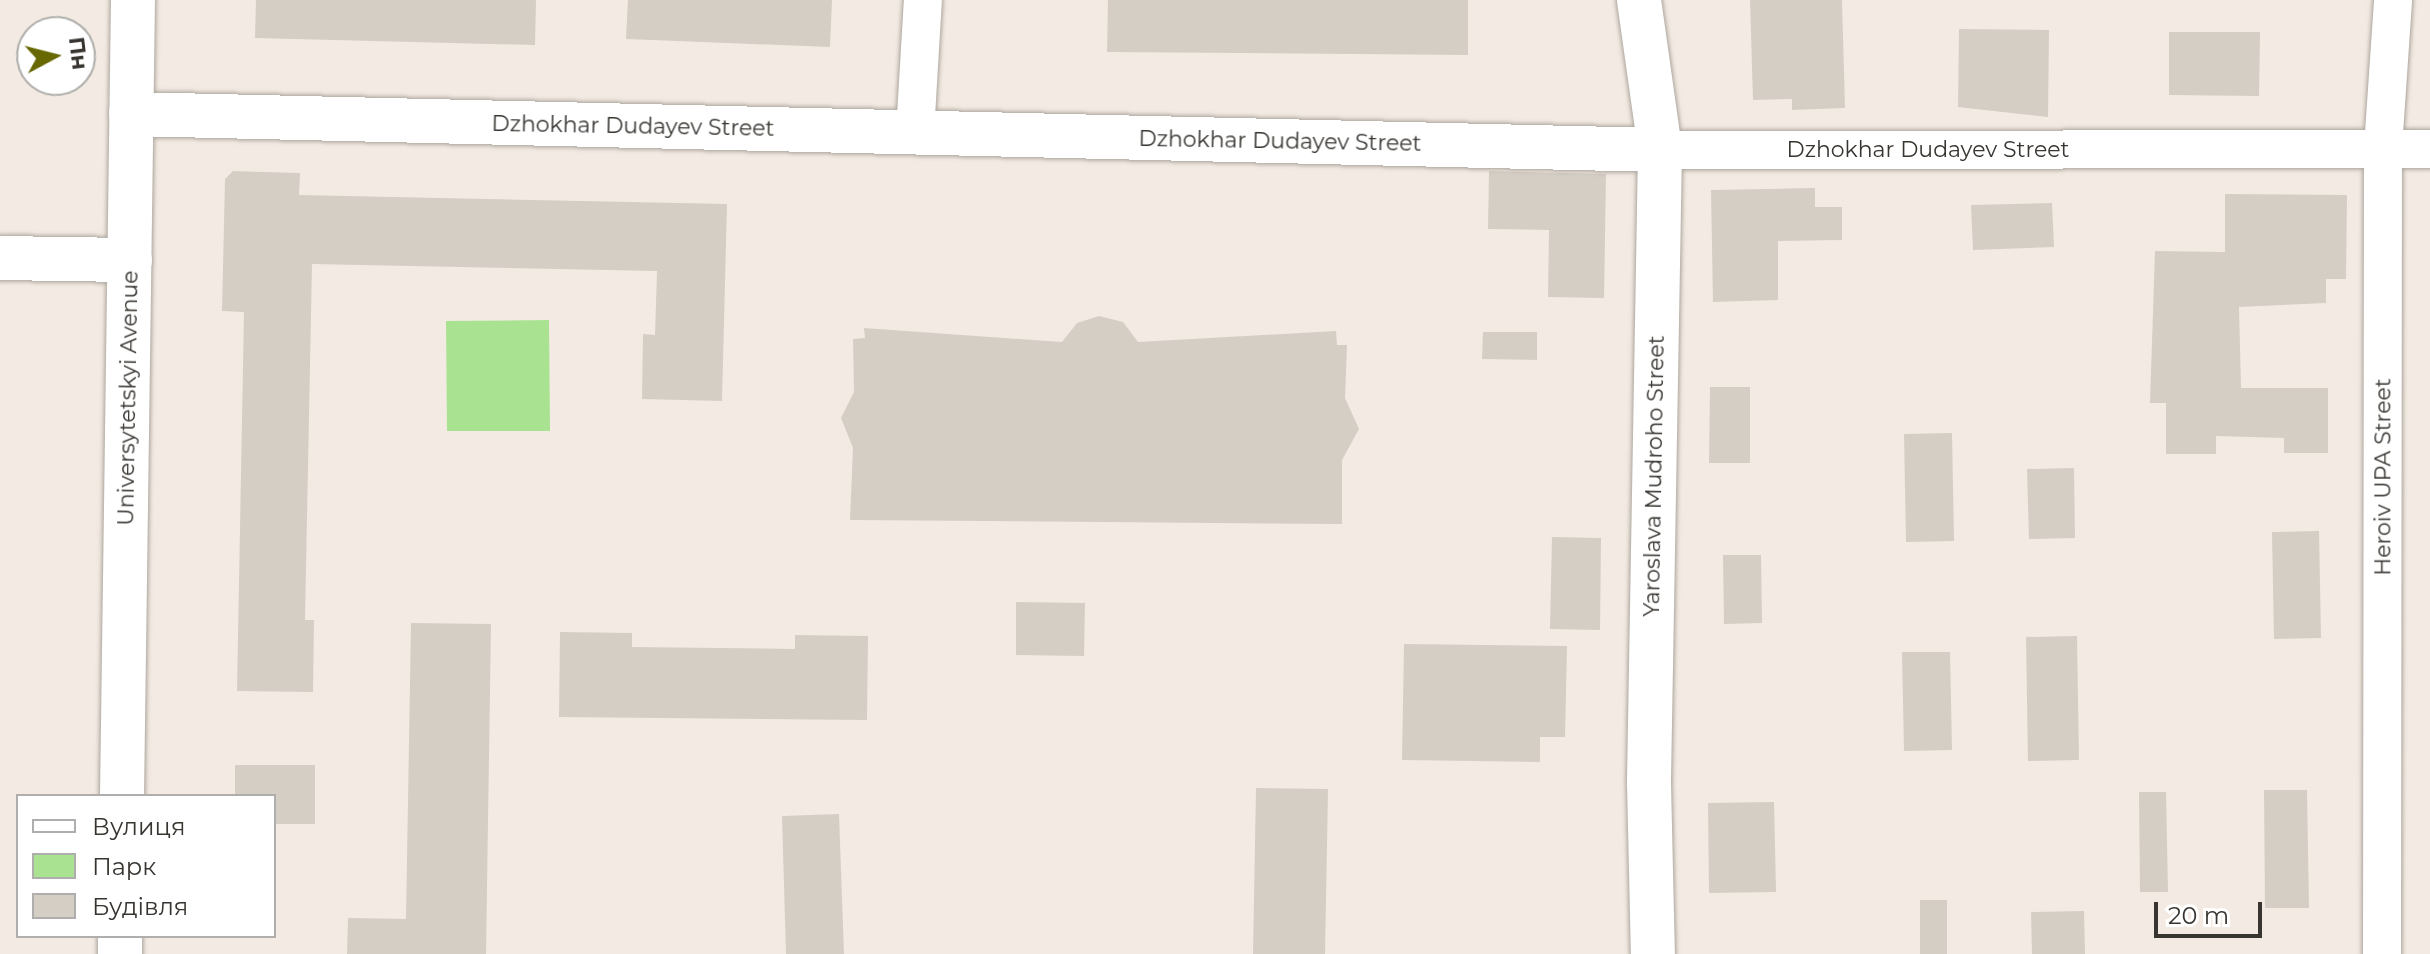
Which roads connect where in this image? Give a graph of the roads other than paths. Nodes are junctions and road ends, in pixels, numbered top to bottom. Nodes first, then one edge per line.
1 (133, 0) edge
2 (923, 0) edge
3 (1639, 0) edge
4 (2393, 0) edge
5 (131, 114) junction
6 (915, 133) junction
7 (2383, 148) junction
8 (2430, 149) edge
9 (1660, 150) junction
10 (0, 258) edge
11 (130, 260) junction
12 (122, 794) edge
13 (1653, 954) edge
14 (2382, 954) edge

1 - 5 street, Universytetskyi Avenue
2 - 6 street
3 - 9 street, Yaroslava Mudroho Street
4 - 7 street, Heroiv UPA Street
5 - 6 street, Dzhokhar Dudayev Street
5 - 11 street, Universytetskyi Avenue
6 - 9 street, Dzhokhar Dudayev Street
7 - 8 street, Dzhokhar Dudayev Street
7 - 9 street, Dzhokhar Dudayev Street
7 - 14 street, Heroiv UPA Street
9 - 13 street, Yaroslava Mudroho Street
10 - 11 street
11 - 12 street, Universytetskyi Avenue

